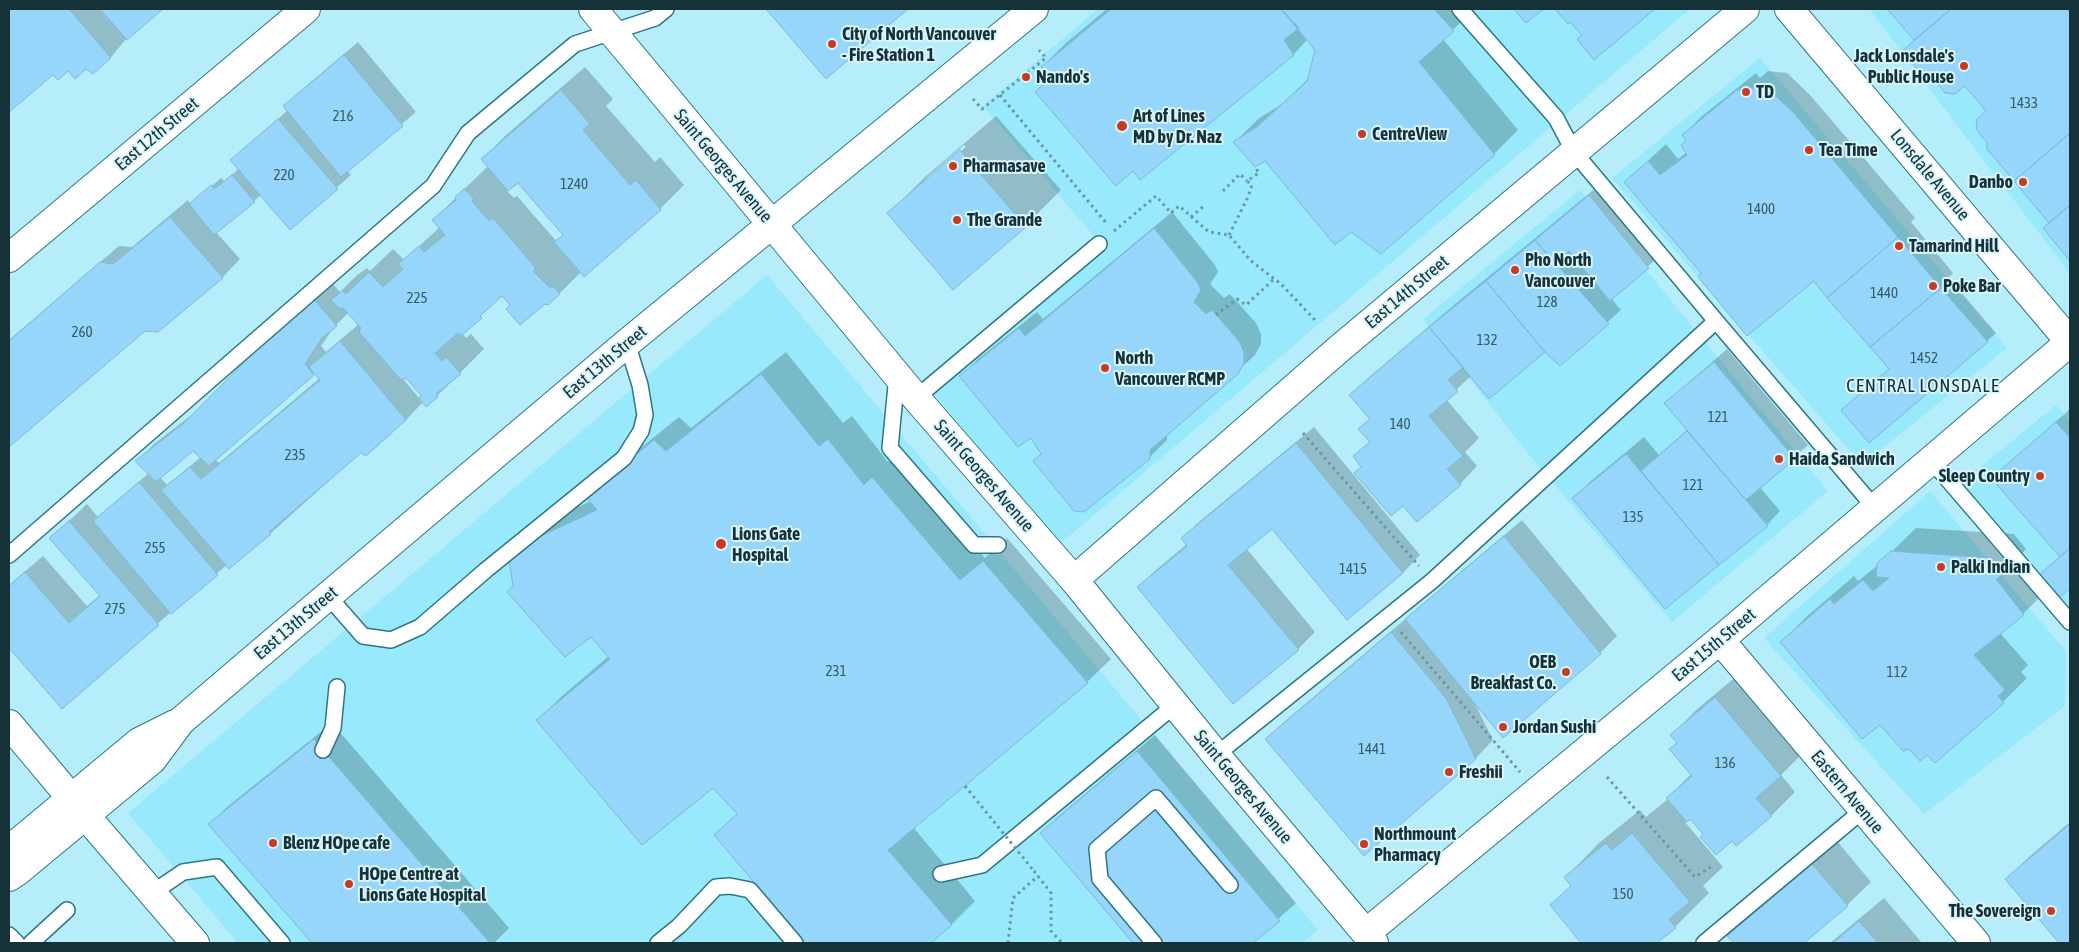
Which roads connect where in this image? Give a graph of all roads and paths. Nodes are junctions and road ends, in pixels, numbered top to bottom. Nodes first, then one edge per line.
1 (306, 9) edge
2 (593, 9) edge
3 (666, 9) edge
4 (1034, 9) edge
5 (1460, 9) edge
6 (1744, 9) edge
7 (1789, 9) edge
8 (612, 31) junction
9 (1040, 50) dead end
10 (1000, 95) junction
11 (973, 99) dead end
12 (1574, 152) junction
13 (1255, 167) dead end
14 (1247, 181) junction
15 (1223, 191) dead end
16 (1205, 205) dead end
17 (1191, 217) junction
18 (772, 226) junction
19 (1230, 235) junction
20 (1099, 244) dead end
21 (9, 258) edge
22 (1274, 279) junction
23 (1216, 315) dead end
24 (1315, 320) dead end
25 (1716, 321) junction
26 (2070, 342) edge
27 (627, 343) junction
28 (897, 375) junction
29 (916, 398) junction
30 (1303, 433) dead end
31 (1931, 460) junction
32 (1874, 508) junction
33 (998, 545) dead end
34 (9, 555) edge
35 (1074, 580) junction
36 (1432, 581) junction
37 (328, 596) junction
38 (1388, 616) junction
39 (2070, 622) edge
40 (1720, 640) junction
41 (338, 687) dead end
42 (1175, 705) junction
43 (9, 724) edge
44 (323, 750) dead end
45 (1216, 755) junction
46 (1607, 776) dead end
47 (965, 786) dead end
48 (1537, 792) junction
49 (78, 806) junction
50 (1862, 811) junction
51 (9, 850) edge
52 (1712, 866) dead end
53 (941, 874) dead end
54 (9, 876) edge
55 (1038, 876) junction
56 (1230, 885) dead end
57 (152, 893) junction
58 (67, 910) dead end
59 (9, 934) edge
60 (1365, 940) edge
61 (17, 943) edge
62 (31, 943) edge
63 (195, 943) edge
64 (282, 943) edge
65 (658, 943) edge
66 (795, 943) edge
67 (1008, 943) edge
68 (1062, 943) edge
69 (1154, 943) edge
70 (1704, 943) edge
71 (1976, 943) edge

1 - 21 street, East 12th Street
2 - 8 street, Saint Georges Avenue
3 - 8 lane
4 - 18 street, East 13th Street
5 - 12 lane
6 - 12 street, East 14th Street
7 - 26 street, Lonsdale Avenue
8 - 18 street, Saint Georges Avenue
8 - 34 lane
9 - 10 path
10 - 11 path
10 - 17 path
12 - 25 lane
12 - 35 street, East 14th Street
13 - 14 path
14 - 15 path
14 - 19 path
16 - 17 path
17 - 19 path
18 - 27 street, East 13th Street
18 - 28 street, Saint Georges Avenue
19 - 22 path
20 - 29 lane
22 - 23 path
22 - 24 path
25 - 32 lane
25 - 36 lane
26 - 31 street, East 15th Street
27 - 37 street, East 13th Street
27 - 37 lane
28 - 29 street, Saint Georges Avenue
28 - 33 lane
29 - 35 street, Saint Georges Avenue
30 - 36 path
31 - 32 street, East 15th Street
31 - 39 lane
32 - 40 street, East 15th Street
35 - 42 street, Saint Georges Avenue
36 - 38 lane
37 - 49 street, East 13th Street
38 - 45 lane
38 - 48 path
40 - 48 street, East 15th Street
40 - 50 street, Eastern Avenue
41 - 44 lane
42 - 45 street, Saint Georges Avenue
42 - 53 lane
43 - 49 street
45 - 60 street, Saint Georges Avenue
46 - 52 path
47 - 55 path, bridge
48 - 60 street, East 15th Street
49 - 51 street, East 13th Street
49 - 54 street, East 13th Street
49 - 57 street
50 - 70 lane
50 - 71 street, Eastern Avenue
55 - 67 path
55 - 68 path
56 - 69 lane
57 - 63 street
57 - 64 lane
58 - 62 lane
59 - 61 lane
65 - 66 lane

